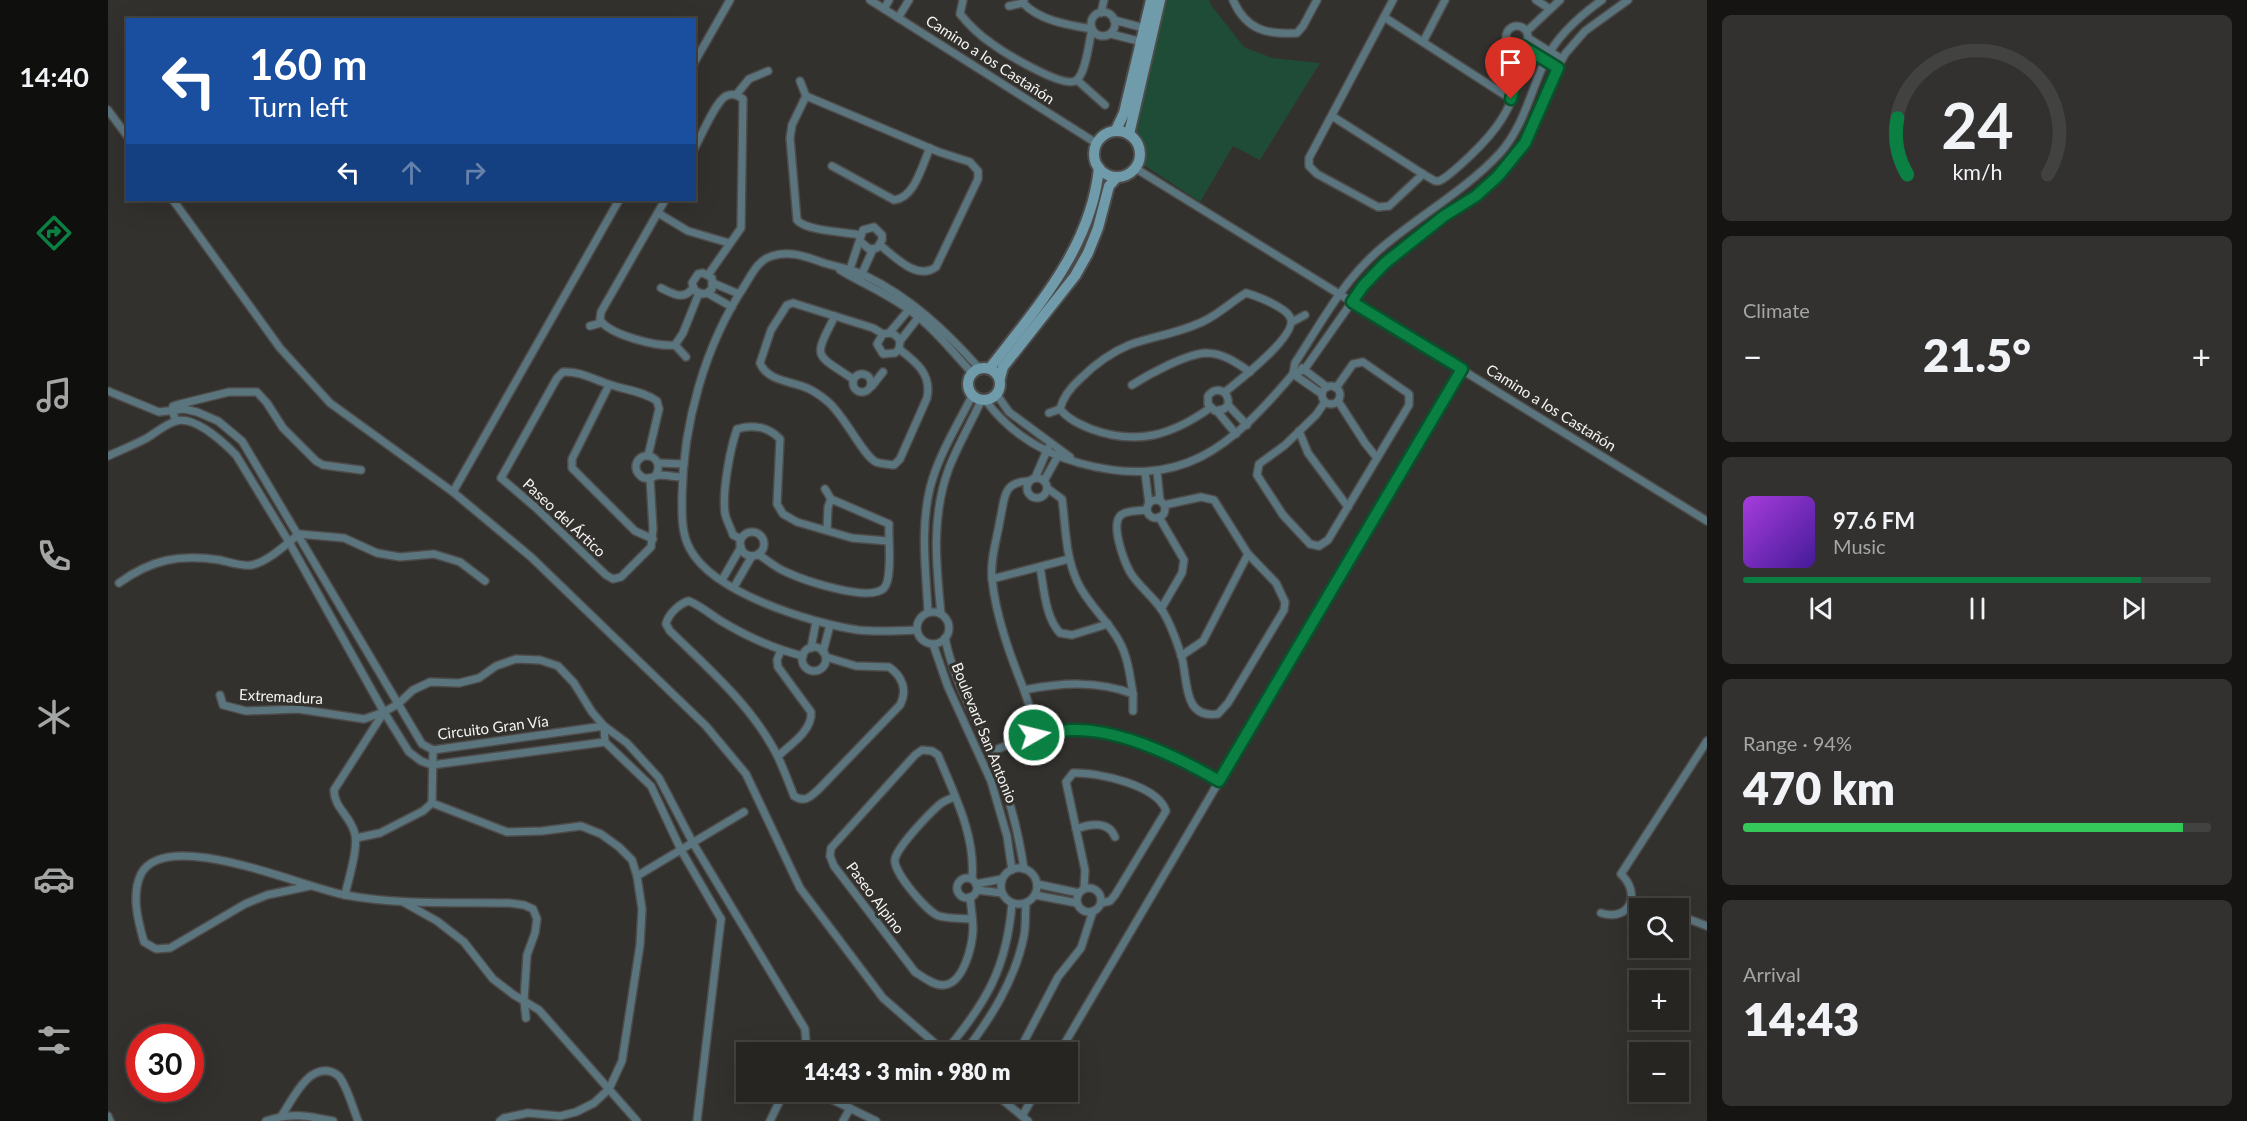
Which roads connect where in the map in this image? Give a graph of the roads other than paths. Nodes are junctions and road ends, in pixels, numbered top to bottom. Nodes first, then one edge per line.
1 (729, 0) edge
2 (870, 0) edge
3 (889, 0) edge
4 (909, 0) edge
5 (963, 0) edge
6 (1104, 0) edge
7 (1151, 0) edge
8 (1160, 0) edge
9 (1233, 0) edge
10 (1317, 0) edge
11 (1393, 0) edge
12 (1445, 0) edge
13 (1536, 0) edge
14 (1560, 0) edge
15 (1602, 0) edge
16 (1628, 0) edge
17 (1024, 2) edge
18 (1009, 6) dead end
19 (884, 9) junction
20 (1550, 9) junction
21 (1101, 13) junction
22 (960, 14) junction
23 (1384, 17) junction
24 (898, 18) junction
25 (1114, 20) junction
26 (958, 22) dead end
27 (1144, 28) junction
28 (1092, 29) junction
29 (1111, 34) junction
30 (1527, 35) junction
31 (1142, 42) junction
32 (1423, 42) junction
33 (1519, 47) junction
34 (1550, 51) junction
35 (696, 59) edge
36 (1562, 59) junction
37 (1545, 60) junction
38 (1558, 68) junction
39 (768, 71) dead end
40 (1077, 80) junction
41 (800, 81) dead end
42 (736, 94) junction
43 (806, 96) junction
44 (1511, 99) junction
45 (1105, 105) dead end
46 (108, 110) edge
47 (1332, 116) junction
48 (1116, 130) junction
49 (126, 134) edge
50 (1129, 134) junction
51 (1096, 143) junction
52 (696, 145) edge
53 (930, 148) junction
54 (832, 166) dead end
55 (1099, 168) junction
56 (1135, 168) junction
57 (1423, 174) junction
58 (1117, 177) junction
59 (174, 201) edge
60 (618, 201) edge
61 (664, 201) edge
62 (658, 213) junction
63 (861, 239) junction
64 (729, 243) junction
65 (876, 247) junction
66 (849, 272) junction
67 (708, 275) junction
68 (860, 277) junction
69 (714, 283) junction
70 (1247, 284) dead end
71 (661, 288) dead end
72 (696, 291) junction
73 (707, 293) junction
74 (1246, 293) junction
75 (739, 294) junction
76 (1339, 294) junction
77 (1352, 302) junction
78 (732, 307) junction
79 (911, 307) junction
80 (921, 314) junction
81 (1305, 315) dead end
82 (835, 316) junction
83 (1292, 322) junction
84 (601, 323) junction
85 (591, 326) dead end
86 (886, 333) junction
87 (675, 345) junction
88 (899, 345) junction
89 (686, 357) dead end
90 (1295, 363) junction
91 (1462, 369) junction
92 (980, 370) junction
93 (1304, 370) junction
94 (884, 372) dead end
95 (1250, 372) junction
96 (1293, 374) junction
97 (1000, 378) junction
98 (854, 379) junction
99 (609, 385) junction
100 (1132, 385) dead end
101 (872, 386) junction
102 (1327, 387) junction
103 (1336, 388) junction
104 (108, 391) edge
105 (1225, 392) junction
106 (1322, 394) junction
107 (997, 395) junction
108 (980, 399) junction
109 (1338, 401) junction
110 (1325, 402) junction
111 (1228, 405) junction
112 (1060, 409) junction
113 (1214, 409) junction
114 (172, 410) junction
115 (1049, 413) dead end
116 (176, 421) junction
117 (1247, 425) junction
118 (1299, 431) junction
119 (1236, 434) junction
120 (1050, 443) junction
121 (1046, 452) junction
122 (1059, 454) junction
123 (108, 456) edge
124 (648, 456) junction
125 (1377, 458) junction
126 (658, 463) junction
127 (684, 464) junction
128 (361, 470) dead end
129 (1157, 471) junction
130 (1145, 472) junction
131 (653, 477) junction
132 (682, 477) junction
133 (1032, 479) junction
134 (1046, 484) junction
135 (825, 489) dead end
136 (453, 492) junction
137 (831, 499) junction
138 (1162, 503) junction
139 (1148, 507) junction
140 (1348, 507) junction
141 (1159, 518) junction
142 (1707, 520) edge
143 (827, 530) junction
144 (299, 534) junction
145 (653, 539) junction
146 (289, 542) junction
147 (888, 542) junction
148 (741, 543) junction
149 (1248, 554) junction
150 (755, 555) junction
151 (1069, 560) junction
152 (1040, 567) junction
153 (992, 579) junction
154 (722, 580) junction
155 (485, 581) dead end
156 (119, 583) dead end
157 (734, 587) junction
158 (1161, 609) junction
159 (928, 612) junction
160 (941, 614) junction
161 (816, 622) junction
162 (1108, 624) junction
163 (830, 625) junction
164 (916, 630) junction
165 (945, 638) junction
166 (933, 644) junction
167 (811, 648) junction
168 (781, 650) junction
169 (824, 654) junction
170 (803, 656) junction
171 (1181, 656) junction
172 (1024, 690) junction
173 (1133, 694) junction
174 (220, 695) dead end
175 (398, 704) junction
176 (1030, 708) dead end
177 (1134, 711) dead end
178 (384, 712) junction
179 (364, 718) junction
180 (604, 726) junction
181 (370, 735) junction
182 (1707, 741) edge
183 (605, 742) junction
184 (491, 744) junction
185 (433, 750) junction
186 (991, 752) junction
187 (493, 756) junction
188 (778, 756) junction
189 (432, 765) junction
190 (1219, 781) junction
191 (955, 797) junction
192 (432, 803) junction
193 (744, 812) dead end
194 (1076, 829) junction
195 (1115, 837) dead end
196 (357, 838) junction
197 (693, 843) junction
198 (681, 850) junction
199 (1024, 869) junction
200 (1012, 870) junction
201 (637, 876) junction
202 (1002, 879) junction
203 (975, 884) junction
204 (1037, 884) junction
205 (309, 886) junction
206 (1082, 891) junction
207 (1002, 893) junction
208 (345, 895) junction
209 (1035, 895) junction
210 (970, 897) junction
211 (1632, 898) edge
212 (402, 901) junction
213 (1012, 903) junction
214 (1026, 903) junction
215 (1077, 903) junction
216 (1101, 903) junction
217 (1629, 905) edge
218 (734, 911) junction
219 (1093, 911) junction
220 (1601, 913) dead end
221 (721, 919) junction
222 (972, 919) junction
223 (1689, 919) edge
224 (1707, 926) edge
225 (524, 1000) junction
226 (526, 1018) dead end
227 (806, 1042) edge
228 (933, 1042) edge
229 (954, 1042) edge
230 (972, 1042) edge
231 (1024, 1042) edge
232 (1065, 1042) edge
233 (609, 1089) junction
234 (779, 1102) edge
235 (837, 1102) edge
236 (1005, 1102) edge
237 (1032, 1102) edge
238 (849, 1108) junction
239 (282, 1115) junction
240 (108, 1116) edge
241 (1025, 1118) edge
242 (323, 1120) edge
243 (110, 1121) edge
244 (266, 1121) edge
245 (333, 1121) edge
246 (358, 1121) edge
247 (500, 1121) edge
248 (637, 1121) edge
249 (697, 1121) edge
250 (770, 1121) edge
251 (843, 1121) edge
252 (876, 1121) edge

1 - 35 street
2 - 19 street, Camino a los Castañón
3 - 19 street
4 - 24 street
5 - 22 street
6 - 21 street
7 - 27 street
8 - 50 street
9 - 10 street
11 - 23 street
12 - 32 street
13 - 20 street
14 - 20 street
15 - 34 street
16 - 36 street
17 - 18 street
17 - 28 street
19 - 24 street, Camino a los Castañón
20 - 30 street
21 - 25 street
21 - 28 street
22 - 26 street
22 - 40 street
23 - 32 street
23 - 47 street
24 - 51 street, Camino a los Castañón
25 - 27 street
25 - 29 street
27 - 31 street
28 - 29 street
28 - 40 street
29 - 31 street
30 - 33 street
30 - 33 street
30 - 34 street
31 - 48 street
32 - 44 street
33 - 37 street
33 - 44 street
34 - 36 street
34 - 37 street
36 - 38 street
37 - 38 street
37 - 76 street
38 - 77 street
39 - 42 street
40 - 45 street
41 - 43 street
42 - 52 street
42 - 64 street
43 - 53 street
43 - 63 street
44 - 57 street
46 - 49 street
47 - 57 street
47 - 57 street
48 - 50 street
48 - 51 street
50 - 56 street
51 - 55 street
53 - 54 street
53 - 65 street
55 - 58 street
55 - 92 street
56 - 58 street
56 - 76 street, Camino a los Castañón
58 - 97 street
59 - 136 street
60 - 136 street
61 - 62 street
62 - 64 street
62 - 84 street
63 - 65 street
63 - 65 street
63 - 66 street
64 - 67 street
65 - 68 street
66 - 68 street
66 - 75 street
67 - 69 street
67 - 72 street
68 - 79 street
69 - 73 street
69 - 75 street
70 - 74 street
71 - 72 street
72 - 73 street
72 - 87 street
73 - 78 street
74 - 83 street
74 - 112 street
75 - 78 street
76 - 77 street, Camino a los Castañón
76 - 90 street
77 - 91 street, Camino a los Castañón
77 - 93 street
78 - 127 street
79 - 80 street
79 - 86 street
80 - 88 street
80 - 92 street
81 - 83 street
82 - 86 street
82 - 88 street
82 - 98 street
83 - 95 street
84 - 85 street
84 - 87 street
86 - 88 street
86 - 88 street
87 - 89 street
90 - 93 street
90 - 96 street
91 - 142 street, Camino a los Castañón
91 - 190 street
92 - 97 street
92 - 108 street, Boulevard San Antonio
93 - 96 street
93 - 102 street
94 - 101 street
95 - 100 street
95 - 105 street
96 - 106 street
96 - 117 street
97 - 107 street
98 - 101 street
98 - 101 street
99 - 124 street, Paseo del Ártico
99 - 145 street
99 - 145 street, Paseo del Ártico
102 - 103 street
102 - 106 street
103 - 109 street
103 - 125 street
104 - 114 street, Circuito Gran Vía
105 - 111 street
105 - 113 street
106 - 110 street
107 - 108 street
107 - 120 street
108 - 121 street
108 - 159 street, Boulevard San Antonio
108 - 160 street, Boulevard San Antonio
109 - 110 street
109 - 125 street
110 - 118 street
111 - 113 street
111 - 117 street
112 - 113 street
112 - 115 street
113 - 119 street
114 - 116 street
114 - 128 street
114 - 144 street, Circuito Gran Vía
116 - 123 street
116 - 146 street, Circuito Gran Vía
117 - 119 street
118 - 140 street
118 - 140 street
119 - 129 street
120 - 121 street
120 - 122 street
121 - 122 street
121 - 133 street
122 - 130 street
122 - 134 street
124 - 126 street
124 - 131 street, Paseo del Ártico
125 - 140 street
126 - 127 street
126 - 131 street, Paseo del Ártico
127 - 132 street
129 - 130 street
129 - 138 street
130 - 139 street
131 - 132 street
131 - 145 street, Paseo del Ártico
132 - 154 street
133 - 134 street
133 - 134 street
133 - 153 street
134 - 151 street
135 - 137 street
136 - 228 street
137 - 143 street
137 - 147 street
138 - 139 street
138 - 141 street
138 - 149 street
139 - 141 street
139 - 158 street
141 - 158 street
143 - 147 street
143 - 148 street
144 - 146 street
144 - 155 street
144 - 175 street, Circuito Gran Vía
146 - 156 street
146 - 178 street, Circuito Gran Vía
147 - 150 street
148 - 150 street
148 - 150 street
148 - 154 street
149 - 171 street
149 - 171 street
150 - 157 street
151 - 152 street
151 - 162 street
152 - 153 street
152 - 162 street
153 - 172 street
154 - 157 street
157 - 161 street
158 - 171 street
159 - 160 street
159 - 164 street
160 - 165 street, Boulevard San Antonio
161 - 163 street
161 - 167 street
162 - 173 street
163 - 164 street
163 - 169 street
164 - 166 street
165 - 166 street
165 - 186 street, Boulevard San Antonio
166 - 200 street, Boulevard San Antonio
167 - 169 street
167 - 170 street
168 - 170 street
168 - 188 street
168 - 188 street
169 - 170 street
169 - 188 street
172 - 173 street
172 - 176 street
173 - 177 street
174 - 179 street, Extremadura
175 - 178 street, Extremadura
175 - 180 street
175 - 185 street, Circuito Gran Vía
178 - 179 street, Extremadura
178 - 181 street
178 - 189 street, Circuito Gran Vía
179 - 181 street
180 - 183 street
180 - 184 street, Circuito Gran Vía
180 - 197 street
181 - 196 street
182 - 211 street
183 - 187 street, Circuito Gran Vía
183 - 198 street
184 - 185 street, Circuito Gran Vía
184 - 187 street
185 - 189 street
186 - 190 street
186 - 199 street, Boulevard San Antonio
187 - 189 street, Circuito Gran Vía
189 - 192 street
190 - 232 street
191 - 203 street, Paseo Alpino
191 - 222 street
191 - 222 street, Paseo Alpino
192 - 196 street
192 - 201 street
193 - 197 street
194 - 195 street
194 - 206 street
194 - 216 street
196 - 208 street
197 - 198 street
197 - 218 street
198 - 201 street
198 - 221 street
199 - 200 street
199 - 204 street
200 - 202 street
201 - 233 street
202 - 203 street
202 - 207 street
203 - 207 street
203 - 210 street
203 - 210 street, Paseo Alpino
204 - 206 street
204 - 209 street
205 - 205 street
205 - 208 street
206 - 215 street
206 - 216 street
207 - 213 street
208 - 212 street
209 - 214 street
209 - 215 street
210 - 222 street, Paseo Alpino
212 - 225 street
212 - 225 street
213 - 214 street
213 - 229 street
214 - 230 street
215 - 219 street
216 - 219 street
217 - 220 street
218 - 221 street
218 - 227 street
219 - 231 street
221 - 249 street
223 - 224 street
225 - 226 street
225 - 233 street
233 - 247 street
233 - 248 street
234 - 250 street
235 - 238 street
236 - 241 street
237 - 241 street
238 - 251 street
238 - 252 street
239 - 242 street
239 - 244 street
239 - 246 street
240 - 243 street
242 - 245 street

